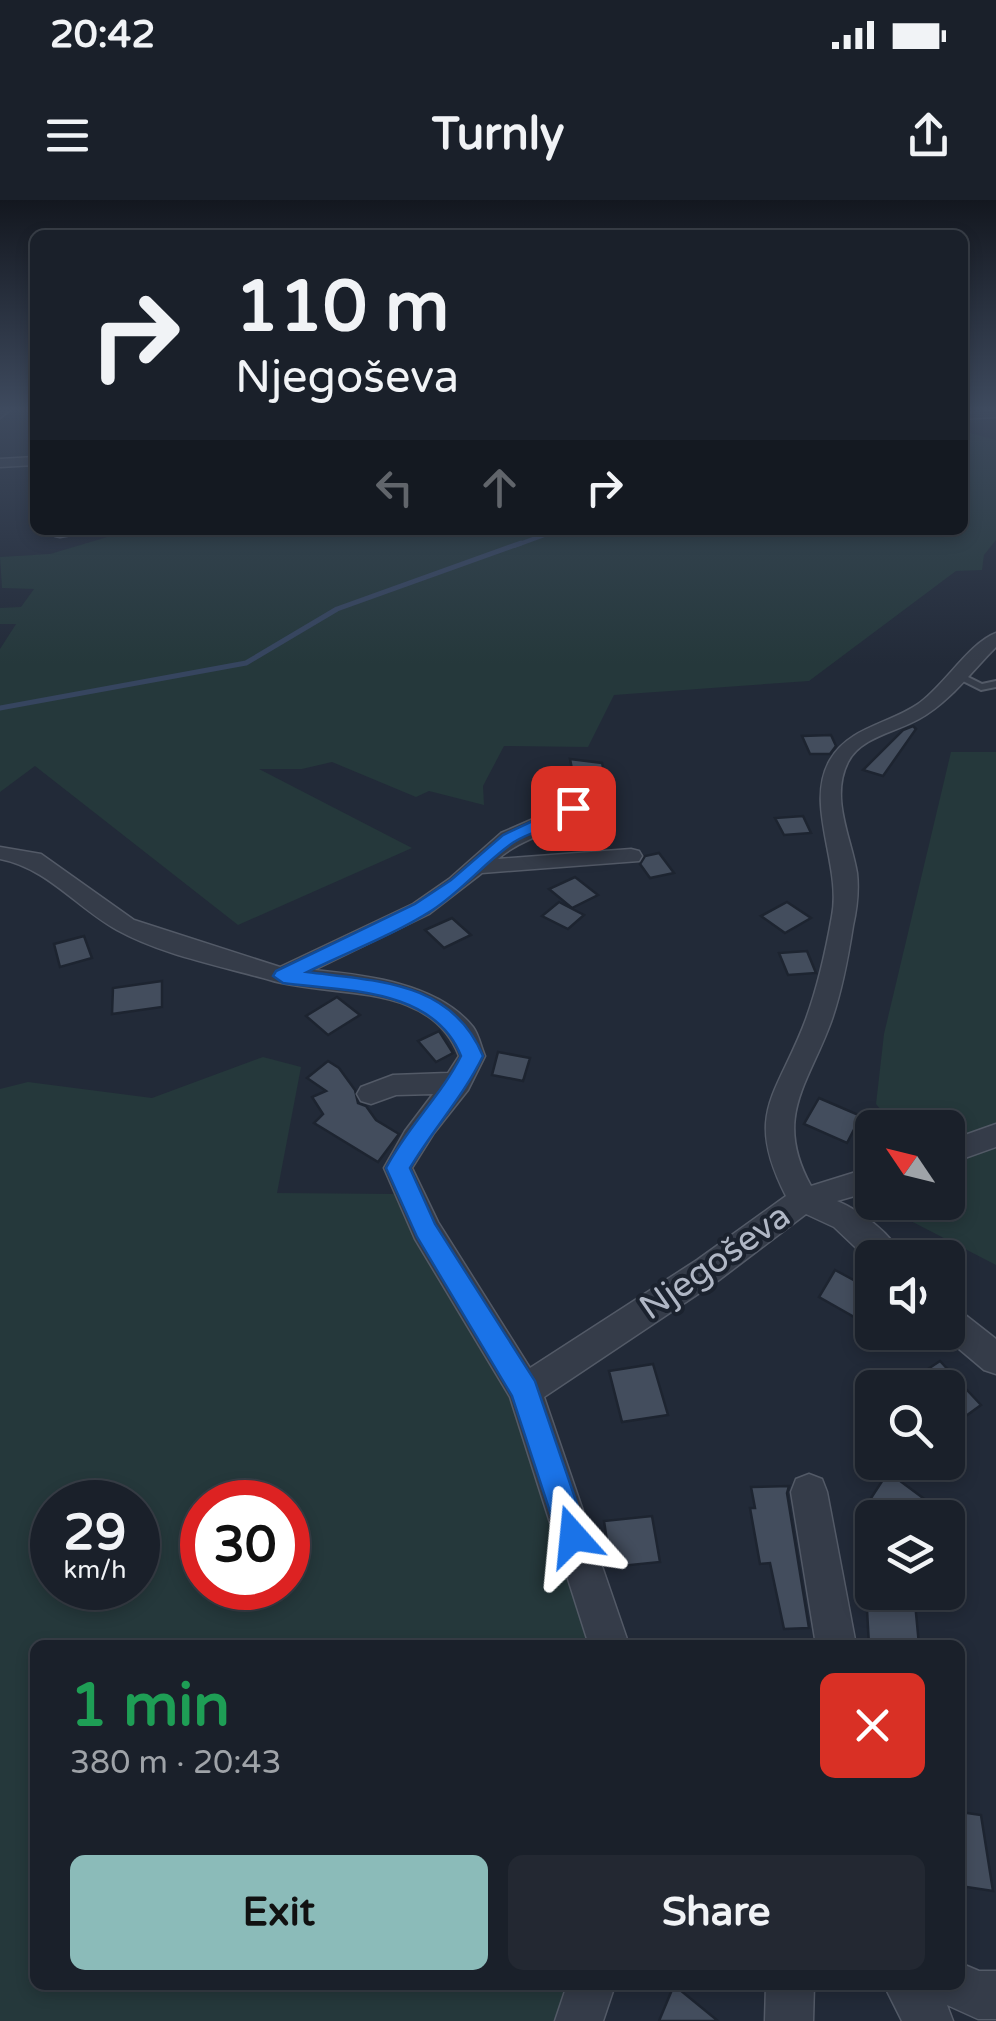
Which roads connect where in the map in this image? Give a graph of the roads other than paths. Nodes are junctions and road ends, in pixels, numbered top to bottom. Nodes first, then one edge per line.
1 (996, 638) edge
2 (962, 677) junction
3 (996, 684) edge
4 (570, 777) dead end
5 (0, 853) edge
6 (631, 856) dead end
7 (477, 868) junction
8 (283, 976) junction
9 (459, 1082) junction
10 (371, 1094) dead end
11 (996, 1135) edge
12 (965, 1146) edge
13 (855, 1185) edge
14 (804, 1200) junction
15 (869, 1240) edge
16 (965, 1334) edge
17 (996, 1360) edge
18 (525, 1390) junction
19 (810, 1492) dead end
20 (607, 1640) edge
21 (835, 1640) edge
22 (965, 1989) edge
23 (590, 1990) edge
24 (790, 1990) edge
25 (911, 1990) edge
26 (996, 1995) edge
27 (579, 2021) edge
28 (789, 2021) edge
29 (929, 2021) edge

1 - 2 street, Njegoševa
2 - 3 lane
2 - 14 street, Njegoševa
4 - 7 street
5 - 8 street
6 - 7 street
7 - 8 street
8 - 9 street
9 - 10 street
9 - 18 street
11 - 12 street
13 - 14 street
14 - 15 street
14 - 18 street, Njegoševa
16 - 17 street
18 - 20 street
19 - 21 street
22 - 26 street
23 - 27 street
24 - 28 street
25 - 29 street

